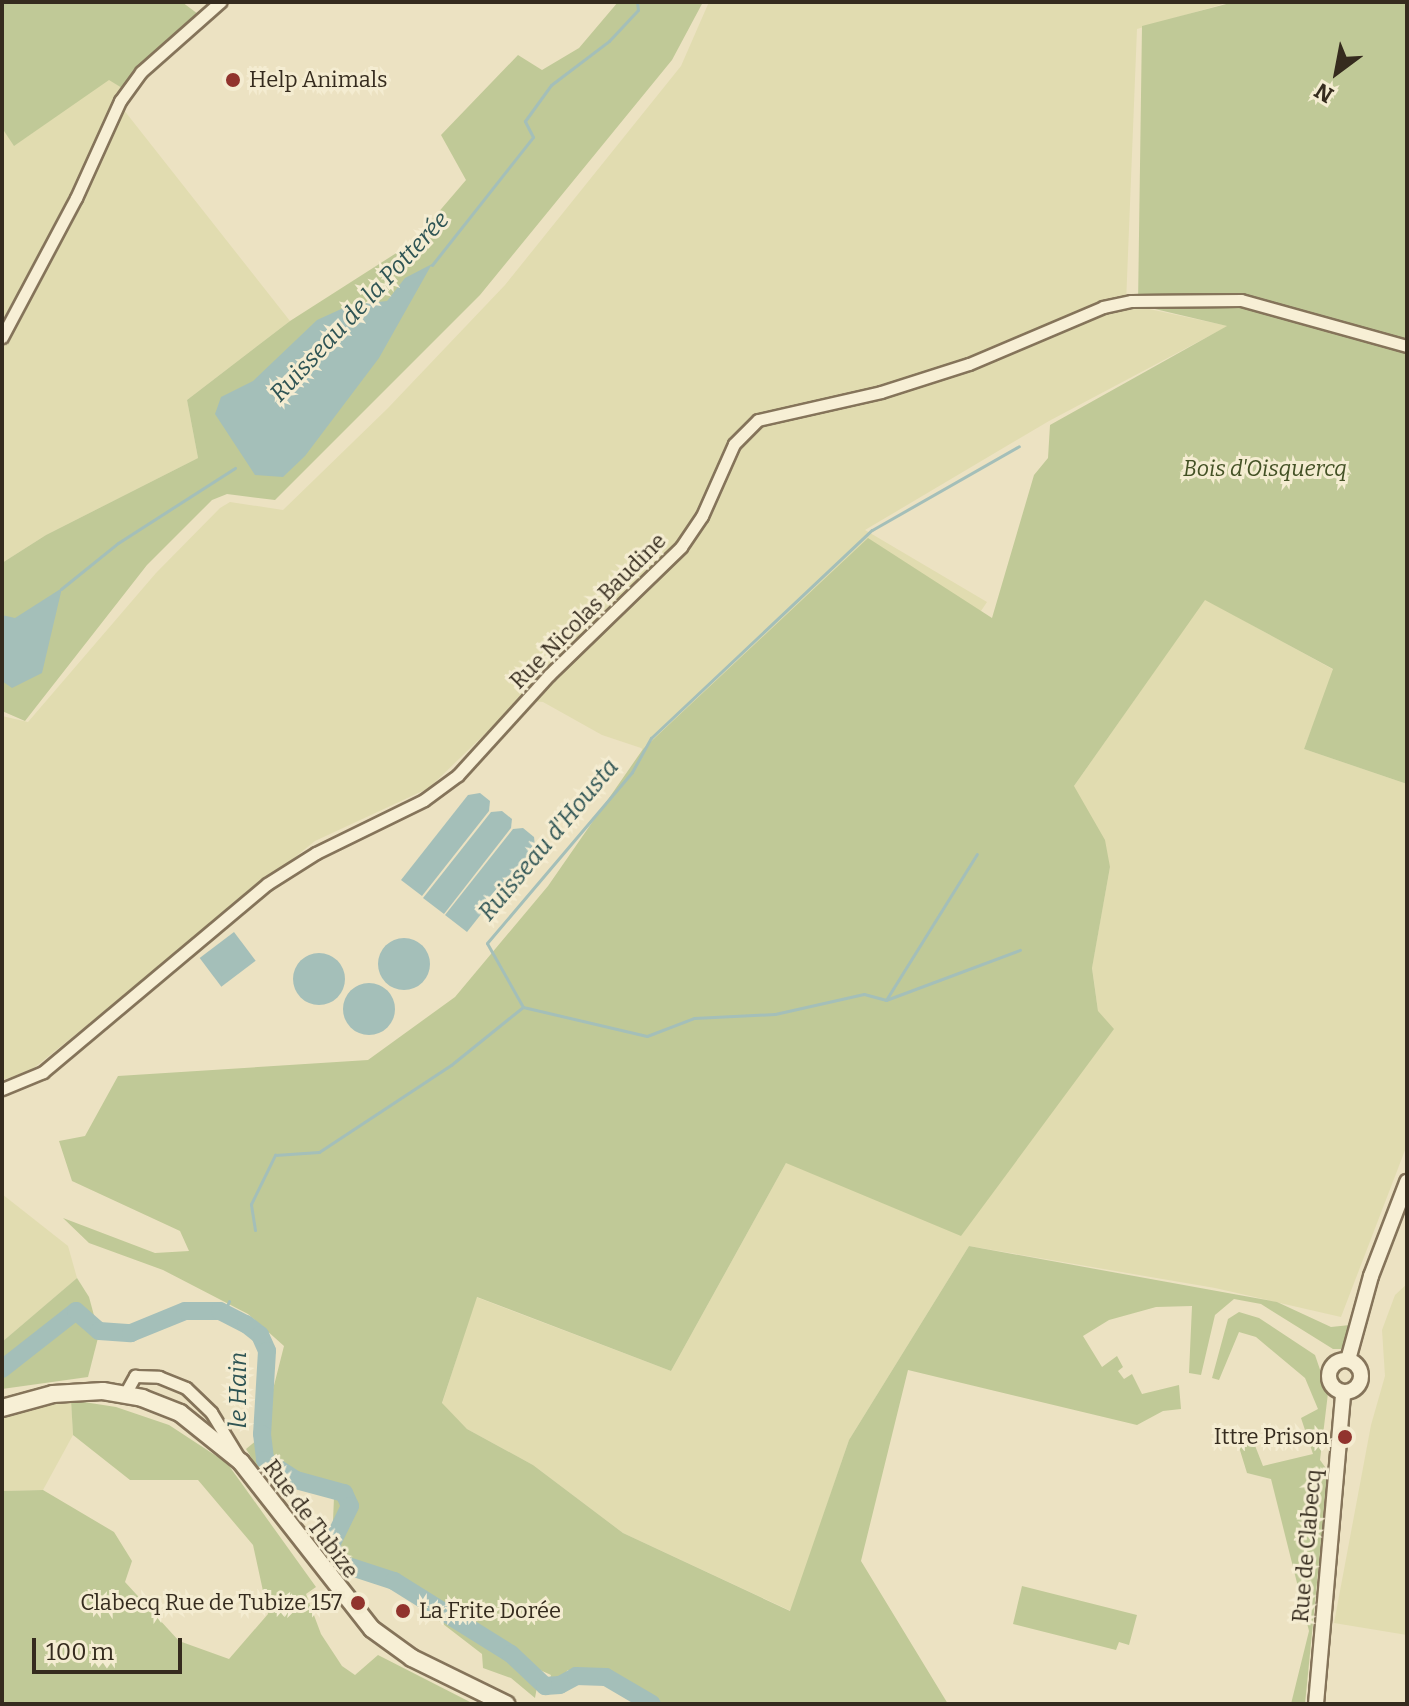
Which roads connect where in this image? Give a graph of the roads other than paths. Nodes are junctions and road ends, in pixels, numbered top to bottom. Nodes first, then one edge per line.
1 (220, 2) edge
2 (2, 337) edge
3 (1407, 346) edge
4 (2, 1089) edge
5 (1407, 1182) edge
6 (1348, 1360) junction
7 (1343, 1393) junction
8 (125, 1394) junction
9 (2, 1408) edge
10 (241, 1462) junction
11 (506, 1704) edge
12 (1316, 1704) edge

1 - 2 street
3 - 4 street, Rue Nicolas Baudine
5 - 6 street, Rue de Clabecq
6 - 7 street, Rue de Clabecq
6 - 7 street, Rue de Clabecq
7 - 12 street, Rue de Clabecq
8 - 9 main road, Rue de Tubize
8 - 10 main road, Rue de Tubize
8 - 10 street, Rue de Tubize
10 - 11 main road, Rue de Tubize

